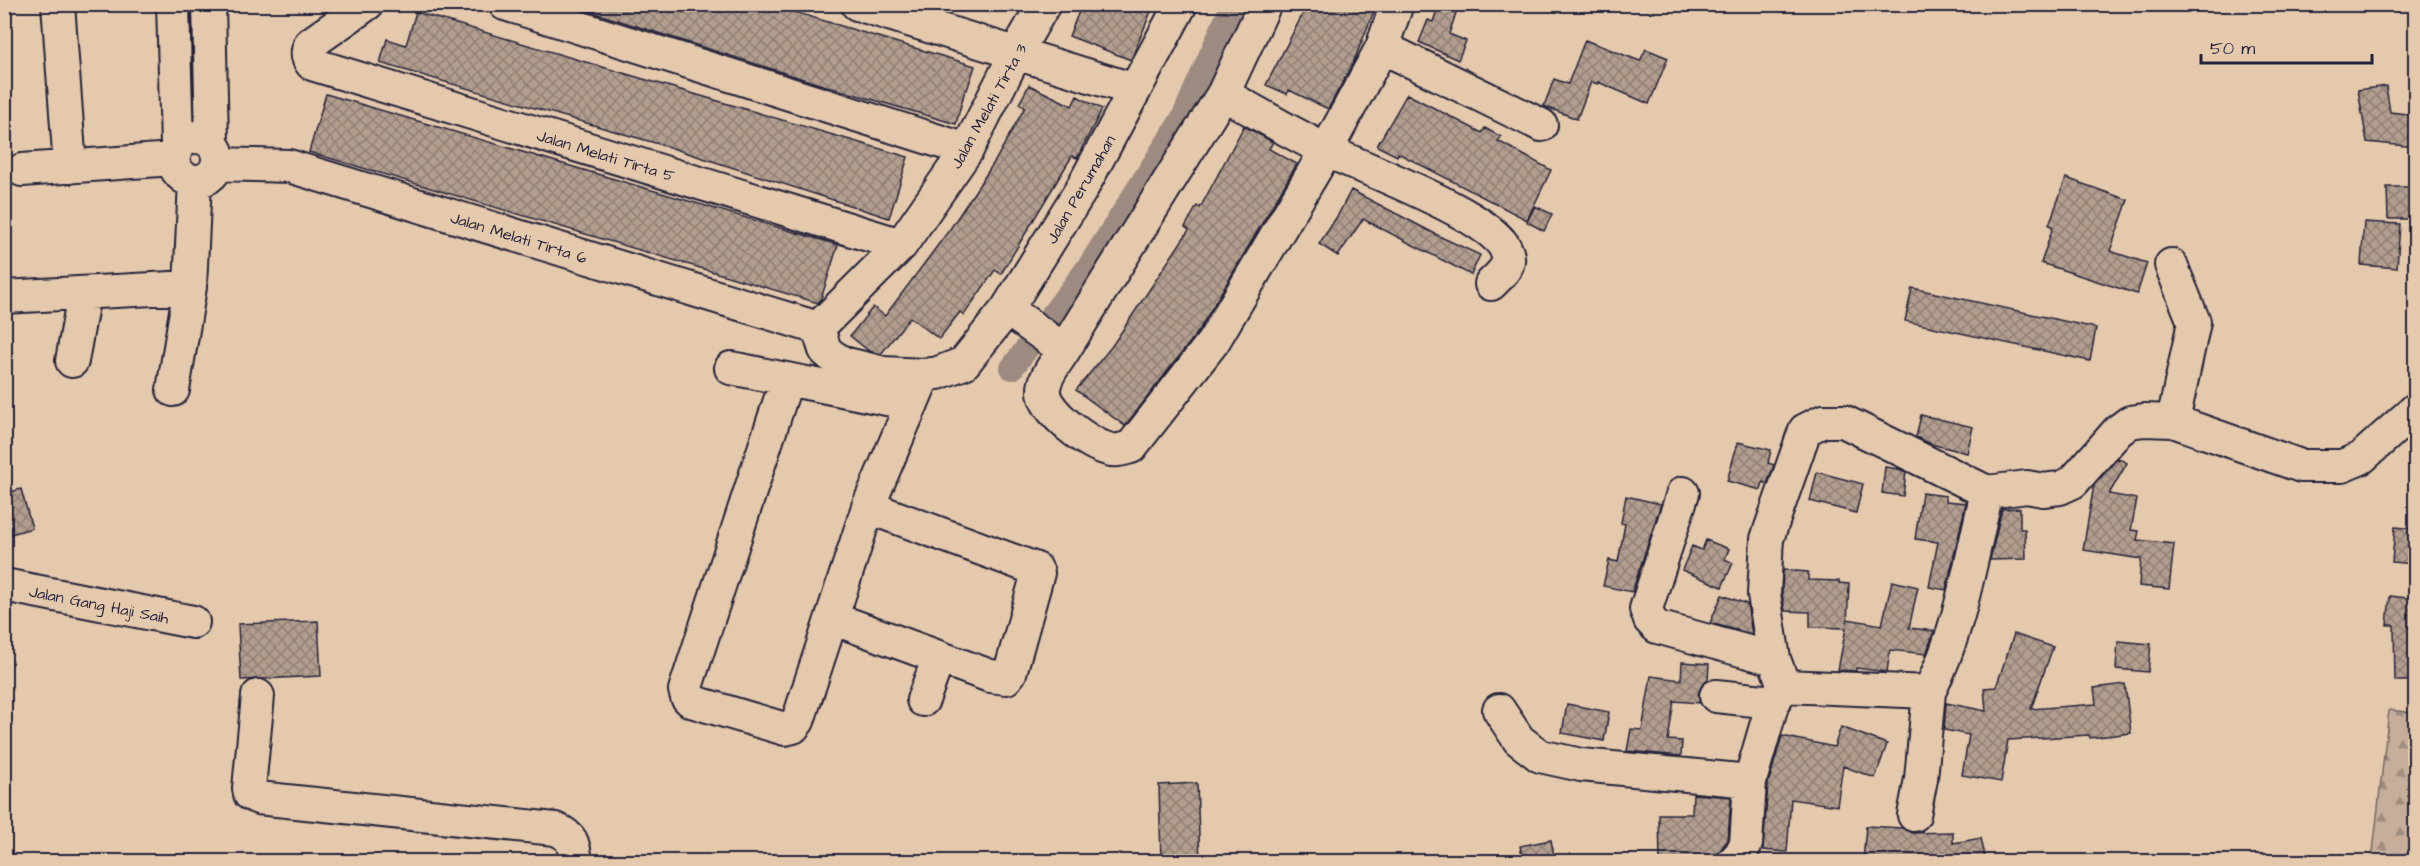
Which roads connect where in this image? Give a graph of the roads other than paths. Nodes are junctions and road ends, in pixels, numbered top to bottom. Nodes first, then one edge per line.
1 (58, 4) edge
2 (173, 4) edge
3 (209, 4) edge
4 (367, 4) edge
5 (505, 4) edge
6 (857, 4) edge
7 (1181, 4) edge
8 (1265, 4) edge
9 (1397, 4) edge
10 (1041, 11) edge
11 (1382, 47) junction
12 (1016, 53) junction
13 (1135, 90) junction
14 (1223, 94) junction
15 (1541, 125) dead end
16 (967, 150) junction
17 (1326, 151) junction
18 (175, 152) junction
19 (208, 162) junction
20 (70, 167) junction
21 (22, 170) dead end
22 (901, 245) junction
23 (2171, 265) dead end
24 (1491, 284) dead end
25 (190, 287) junction
26 (84, 294) junction
27 (4, 297) edge
28 (1013, 314) junction
29 (818, 328) junction
30 (1056, 357) junction
31 (72, 361) dead end
32 (731, 369) dead end
33 (924, 375) junction
34 (787, 379) junction
35 (173, 390) dead end
36 (912, 404) junction
37 (2415, 409) edge
38 (2173, 421) junction
39 (1987, 492) junction
40 (1683, 493) dead end
41 (868, 507) junction
42 (4, 585) edge
43 (831, 618) junction
44 (194, 622) dead end
45 (939, 657) junction
46 (1777, 682) junction
47 (1929, 692) junction
48 (258, 696) dead end
49 (1716, 696) dead end
50 (923, 700) dead end
51 (1499, 710) dead end
52 (1750, 781) junction
53 (1914, 815) dead end
54 (576, 861) edge
55 (1733, 861) edge

1 - 20 street
2 - 18 street
3 - 19 street
4 - 22 street, Jalan Melati Tirta 5
5 - 16 street
6 - 12 street
7 - 13 street, Jalan Perumahan
8 - 14 street
9 - 11 street
10 - 12 street, Jalan Melati Tirta 3
11 - 15 street
11 - 17 street
12 - 13 street
12 - 16 street, Jalan Melati Tirta 3
13 - 28 street, Jalan Perumahan
14 - 17 street
14 - 30 street
16 - 22 street, Jalan Melati Tirta 3
17 - 24 street
17 - 30 street
18 - 19 street
18 - 19 street, Jalan Melati Tirta 6
18 - 20 street
19 - 25 street
19 - 29 street, Jalan Melati Tirta 6
20 - 21 street
22 - 29 street, Jalan Melati Tirta 3
23 - 38 street
25 - 26 street
25 - 35 street
26 - 27 street
26 - 31 street
28 - 30 street
28 - 33 street, Jalan Perumahan
29 - 33 street
32 - 34 street
33 - 36 street
34 - 36 street
34 - 43 street
36 - 41 street
37 - 38 street
38 - 39 street
39 - 46 street
39 - 47 street
40 - 46 street
41 - 43 street
41 - 45 street
42 - 44 street, Jalan Gang Haji Saih
43 - 45 street
45 - 50 street
46 - 47 street
46 - 49 street
46 - 52 street
47 - 53 street
48 - 54 street
51 - 52 street
52 - 55 street

